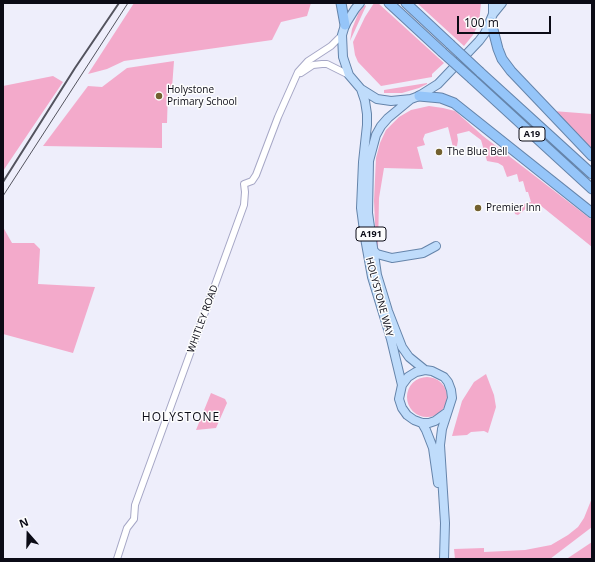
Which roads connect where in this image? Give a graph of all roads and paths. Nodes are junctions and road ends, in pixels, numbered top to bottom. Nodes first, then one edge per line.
1 (341, 3) edge
2 (360, 3) edge
3 (389, 3) edge
4 (406, 3) edge
5 (493, 3) edge
6 (502, 3) edge
7 (492, 18) junction
8 (345, 25) junction
9 (342, 35) junction
10 (349, 75) junction
11 (293, 84) junction
12 (361, 89) junction
13 (415, 98) junction
14 (592, 156) edge
15 (592, 174) edge
16 (592, 189) edge
17 (592, 213) edge
18 (436, 246) dead end
19 (373, 250) junction
20 (425, 370) junction
21 (402, 385) junction
22 (446, 414) junction
23 (422, 423) junction
24 (116, 559) edge
25 (439, 559) edge
26 (444, 559) edge

1 - 8 highway
2 - 8 main road
3 - 16 highway, A19, bridge
4 - 15 highway, A19, bridge
5 - 7 main road
6 - 7 main road, HOLYSTONE WAY
7 - 13 main road, HOLYSTONE WAY
7 - 14 highway
8 - 9 main road
9 - 10 main road
9 - 11 street, WHITLEY ROAD
10 - 11 street, WHITLEY ROAD
10 - 12 main road
11 - 24 street, WHITLEY ROAD
12 - 13 main road
12 - 21 main road, HOLYSTONE WAY / A191
13 - 17 highway
13 - 19 main road, HOLYSTONE WAY / A191
18 - 19 main road
19 - 20 main road, HOLYSTONE WAY / A191
20 - 21 main road
20 - 22 main road, HOLYSTONE WAY / A191
21 - 23 main road, HOLYSTONE WAY / A191
22 - 23 main road
22 - 26 main road, HOLYSTONE WAY / A191
23 - 25 main road

